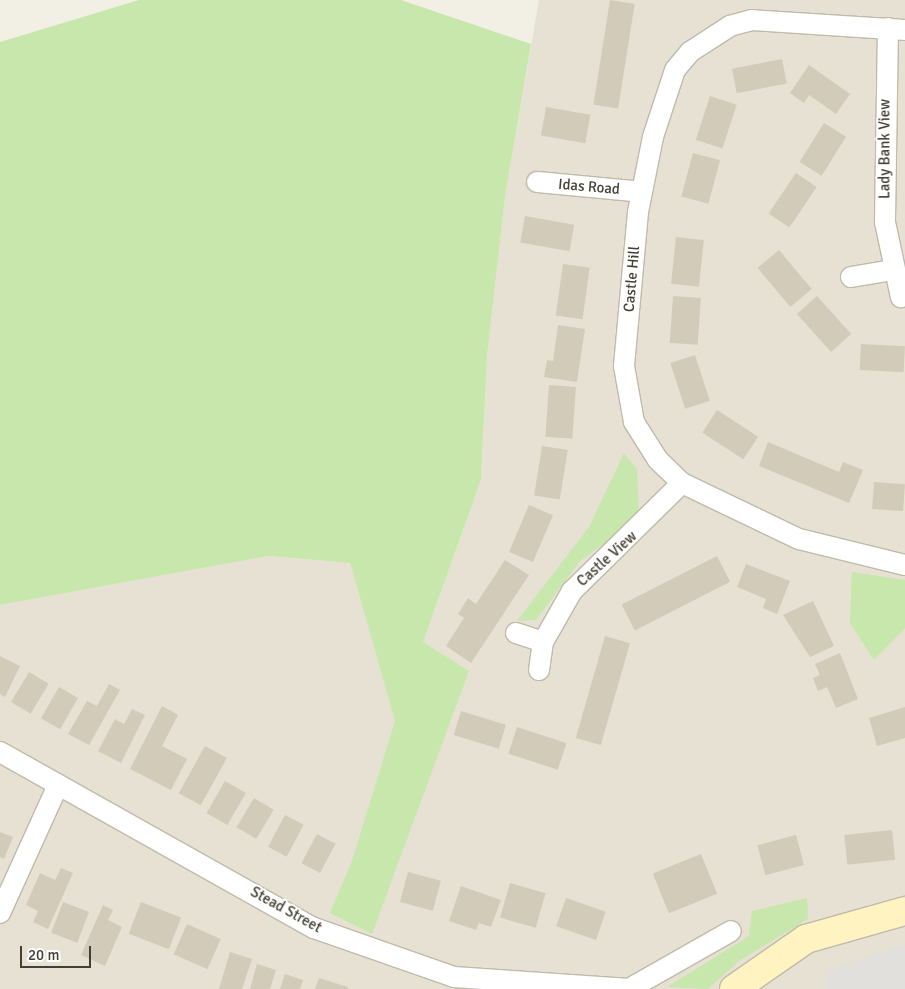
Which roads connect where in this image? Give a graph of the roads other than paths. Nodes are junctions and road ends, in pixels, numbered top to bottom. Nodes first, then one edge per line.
1 (896, 29) edge
2 (536, 182) dead end
3 (642, 192) junction
4 (893, 270) junction
5 (851, 277) dead end
6 (901, 297) dead end
7 (682, 483) junction
8 (905, 565) edge
9 (516, 633) dead end
10 (543, 642) junction
11 (539, 670) dead end
12 (0, 752) edge
13 (58, 785) junction
14 (905, 911) edge
15 (0, 913) edge
16 (731, 931) dead end
17 (630, 989) edge
18 (734, 989) edge

1 - 3 street, Castle Hill
1 - 4 street, Lady Bank View
2 - 3 street, Idas Road
3 - 7 street, Castle Hill
4 - 5 street
4 - 6 street, Lady Bank View
7 - 8 street, Castle Hill
7 - 10 street, Castle View
9 - 10 street
10 - 11 street, Castle View
12 - 13 street, Stead Street
13 - 15 street
13 - 17 street, Stead Street
14 - 18 main road
16 - 17 street

